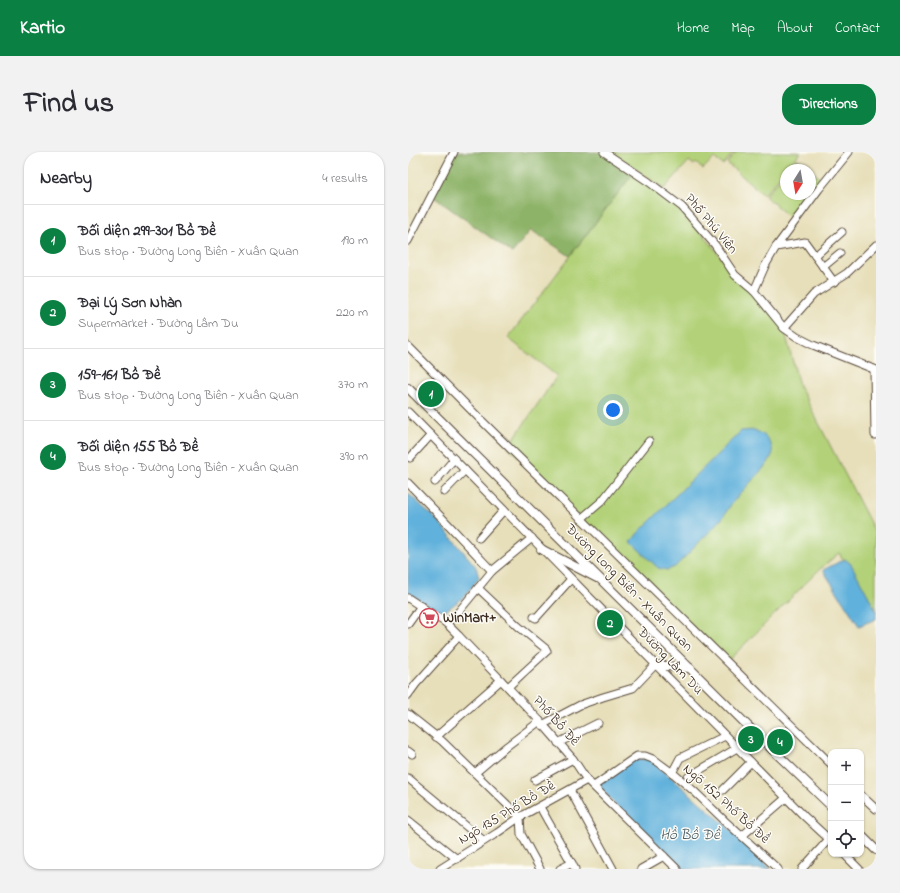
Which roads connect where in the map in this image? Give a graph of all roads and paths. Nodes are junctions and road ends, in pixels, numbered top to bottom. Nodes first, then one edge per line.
1 (454, 152) edge
2 (604, 152) edge
3 (849, 152) edge
4 (842, 232) dead end
5 (408, 241) edge
6 (876, 245) edge
7 (776, 248) junction
8 (840, 253) dead end
9 (815, 256) junction
10 (823, 267) junction
11 (834, 282) junction
12 (754, 291) junction
13 (784, 328) junction
14 (408, 346) edge
15 (875, 369) edge
16 (408, 388) edge
17 (408, 412) edge
18 (431, 435) junction
19 (875, 435) edge
20 (649, 441) dead end
21 (410, 458) dead end
22 (454, 459) junction
23 (465, 470) junction
24 (435, 482) dead end
25 (408, 483) edge
26 (444, 492) dead end
27 (504, 510) junction
28 (581, 519) junction
29 (479, 538) dead end
30 (532, 538) junction
31 (541, 549) junction
32 (492, 571) junction
33 (571, 579) junction
34 (604, 582) junction
35 (478, 588) junction
36 (408, 598) edge
37 (421, 606) junction
38 (534, 617) dead end
39 (446, 623) junction
40 (408, 624) edge
41 (459, 636) junction
42 (655, 665) junction
43 (690, 668) junction
44 (501, 680) junction
45 (508, 687) junction
46 (408, 695) edge
47 (408, 714) edge
48 (541, 723) junction
49 (598, 723) dead end
50 (725, 736) junction
51 (436, 737) junction
52 (558, 743) junction
53 (737, 748) junction
54 (573, 759) junction
55 (828, 761) edge
56 (751, 762) junction
57 (475, 773) junction
58 (672, 773) junction
59 (688, 777) dead end
60 (408, 778) edge
61 (536, 780) dead end
62 (587, 780) junction
63 (594, 786) junction
64 (570, 790) junction
65 (723, 790) dead end
66 (864, 797) edge
67 (786, 798) junction
68 (828, 803) edge
69 (540, 807) junction
70 (876, 810) edge
71 (520, 817) junction
72 (408, 820) edge
73 (742, 836) junction
74 (828, 838) edge
75 (864, 838) edge
76 (484, 841) junction
77 (828, 842) edge
78 (876, 850) edge
79 (664, 856) junction
80 (847, 857) edge
81 (457, 859) junction
82 (573, 866) edge
83 (440, 869) edge
84 (540, 869) edge
85 (560, 869) edge
86 (613, 869) edge
87 (641, 869) edge
88 (677, 869) edge
89 (778, 869) edge
90 (802, 869) edge
91 (859, 869) edge

1 - 5 street
2 - 12 street, Phố Phú Viên
3 - 7 street
4 - 9 street
6 - 11 street
7 - 9 street
7 - 12 street
8 - 10 street
9 - 10 street
10 - 11 street
11 - 13 street
12 - 13 street, Phố Phú Viên
13 - 15 street, Phố Phú Viên
14 - 28 street
15 - 19 street
16 - 34 main road, Đường Long Biên – Xuân Quan
17 - 18 street, Đường Lâm Du
18 - 21 street
18 - 22 street, Đường Lâm Du
20 - 28 street
22 - 23 street, Đường Lâm Du
22 - 24 street
23 - 26 street
23 - 27 street, Đường Lâm Du
25 - 32 street
27 - 29 street
27 - 30 street, Đường Lâm Du
28 - 55 street
30 - 31 street, Đường Lâm Du
30 - 32 street
31 - 33 street, Đường Lâm Du
31 - 34 main road
32 - 35 street
33 - 38 street
33 - 42 street, Đường Lâm Du
34 - 43 main road, Đường Long Biên – Xuân Quan
35 - 39 street
35 - 45 street
36 - 37 street, Phố Bồ Đề
37 - 39 street, Phố Bồ Đề
37 - 40 street
39 - 41 street, Phố Bồ Đề
41 - 44 street, Phố Bồ Đề
41 - 46 street
42 - 43 main road
42 - 48 street
42 - 50 street, Đường Lâm Du
43 - 68 main road, Đường Long Biên – Xuân Quan
44 - 45 street, Phố Bồ Đề
44 - 51 street
45 - 48 street, Phố Bồ Đề
47 - 51 street
48 - 52 street, Phố Bồ Đề
48 - 57 street
49 - 52 street
50 - 53 street, Đường Lâm Du
50 - 58 street
51 - 57 street
52 - 54 street, Phố Bồ Đề
53 - 56 street, Đường Lâm Du
53 - 59 street
54 - 61 street
54 - 62 street, Phố Bồ Đề
56 - 65 street
56 - 67 street, Đường Lâm Du
57 - 71 street
58 - 63 street, Ngõ 152 Phố Bồ Đề
58 - 73 street, Ngõ 152 Phố Bồ Đề
60 - 76 street
62 - 63 street, Phố Bồ Đề
62 - 64 street, Ngõ 135 Phố Bồ Đề
63 - 79 street, Phố Bồ Đề
64 - 69 street, Ngõ 135 Phố Bồ Đề
64 - 86 street
66 - 70 street
67 - 73 street
67 - 74 street, Đường Lâm Du
69 - 71 street, Ngõ 135 Phố Bồ Đề
69 - 82 street
71 - 76 street, Ngõ 135 Phố Bồ Đề
71 - 84 street
72 - 81 street
73 - 89 street, Ngõ 152 Phố Bồ Đề
75 - 78 main road
76 - 81 street, Ngõ 135 Phố Bồ Đề
77 - 90 street
79 - 87 street
79 - 88 street, Phố Bồ Đề
80 - 91 street
81 - 83 street, Ngõ 135 Phố Bồ Đề
82 - 85 street

